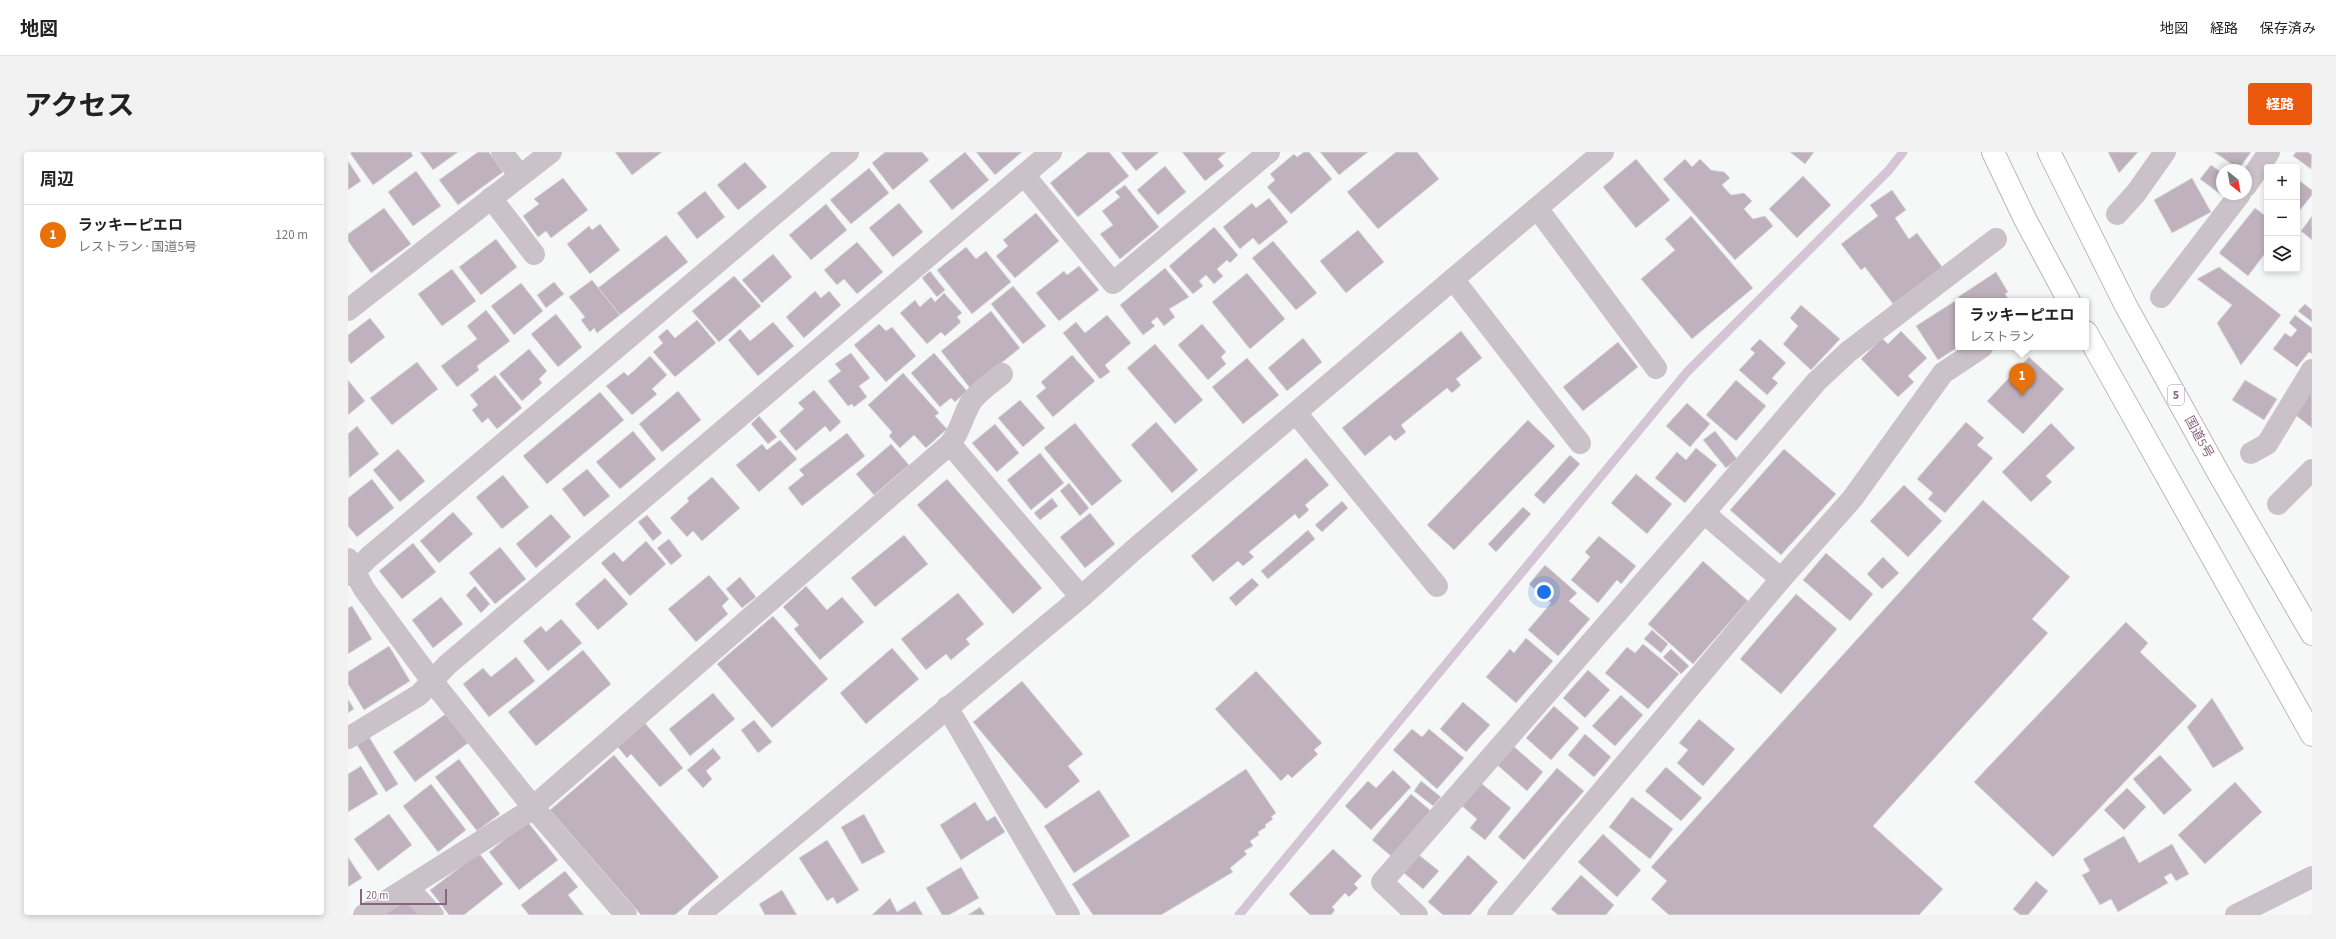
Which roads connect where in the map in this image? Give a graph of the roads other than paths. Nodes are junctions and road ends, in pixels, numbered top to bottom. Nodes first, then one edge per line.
1 (502, 152) edge
2 (551, 152) edge
3 (848, 152) edge
4 (1051, 152) edge
5 (1269, 152) edge
6 (1603, 152) edge
7 (1993, 152) edge
8 (2049, 152) edge
9 (2165, 152) edge
10 (2269, 152) edge
11 (1024, 175) junction
12 (520, 176) junction
13 (2252, 177) edge
14 (491, 198) junction
15 (2235, 200) edge
16 (1537, 208) junction
17 (2117, 214) dead end
18 (1996, 239) dead end
19 (534, 254) dead end
20 (1453, 280) junction
21 (2161, 297) dead end
22 (2067, 298) edge
23 (348, 310) edge
24 (2089, 337) edge
25 (1978, 350) edge
26 (1656, 368) dead end
27 (2312, 370) edge
28 (1002, 374) dead end
29 (1296, 413) junction
30 (1580, 443) dead end
31 (950, 444) junction
32 (2251, 453) dead end
33 (2312, 470) edge
34 (2278, 504) dead end
35 (1704, 514) junction
36 (350, 568) edge
37 (1781, 579) junction
38 (1437, 586) dead end
39 (1081, 597) junction
40 (2312, 634) edge
41 (432, 681) junction
42 (946, 707) junction
43 (2312, 736) edge
44 (348, 738) edge
45 (533, 807) junction
46 (2312, 877) edge
47 (408, 888) junction
48 (364, 915) edge
49 (433, 915) edge
50 (626, 915) edge
51 (699, 915) edge
52 (1069, 915) edge
53 (1417, 915) edge
54 (1498, 915) edge
55 (2236, 915) edge

1 - 12 street
2 - 12 street
3 - 36 street
4 - 11 street
5 - 11 street
6 - 16 street
7 - 22 highway
8 - 40 highway, 国道5号 / 5
9 - 17 street
10 - 13 street
11 - 41 street
12 - 14 street
14 - 19 street
14 - 23 street
15 - 21 street
16 - 20 street
16 - 26 street
18 - 35 street
20 - 29 street
20 - 30 street
24 - 43 highway
25 - 37 street
27 - 32 street
28 - 31 street
29 - 38 street
29 - 39 street
31 - 39 street
31 - 45 street
33 - 34 street
35 - 37 street
35 - 53 street
36 - 41 street
37 - 54 street
39 - 42 street
41 - 44 street
41 - 45 street
42 - 51 street
42 - 52 street
45 - 47 street
45 - 50 street
46 - 55 street
47 - 48 street
47 - 49 street

